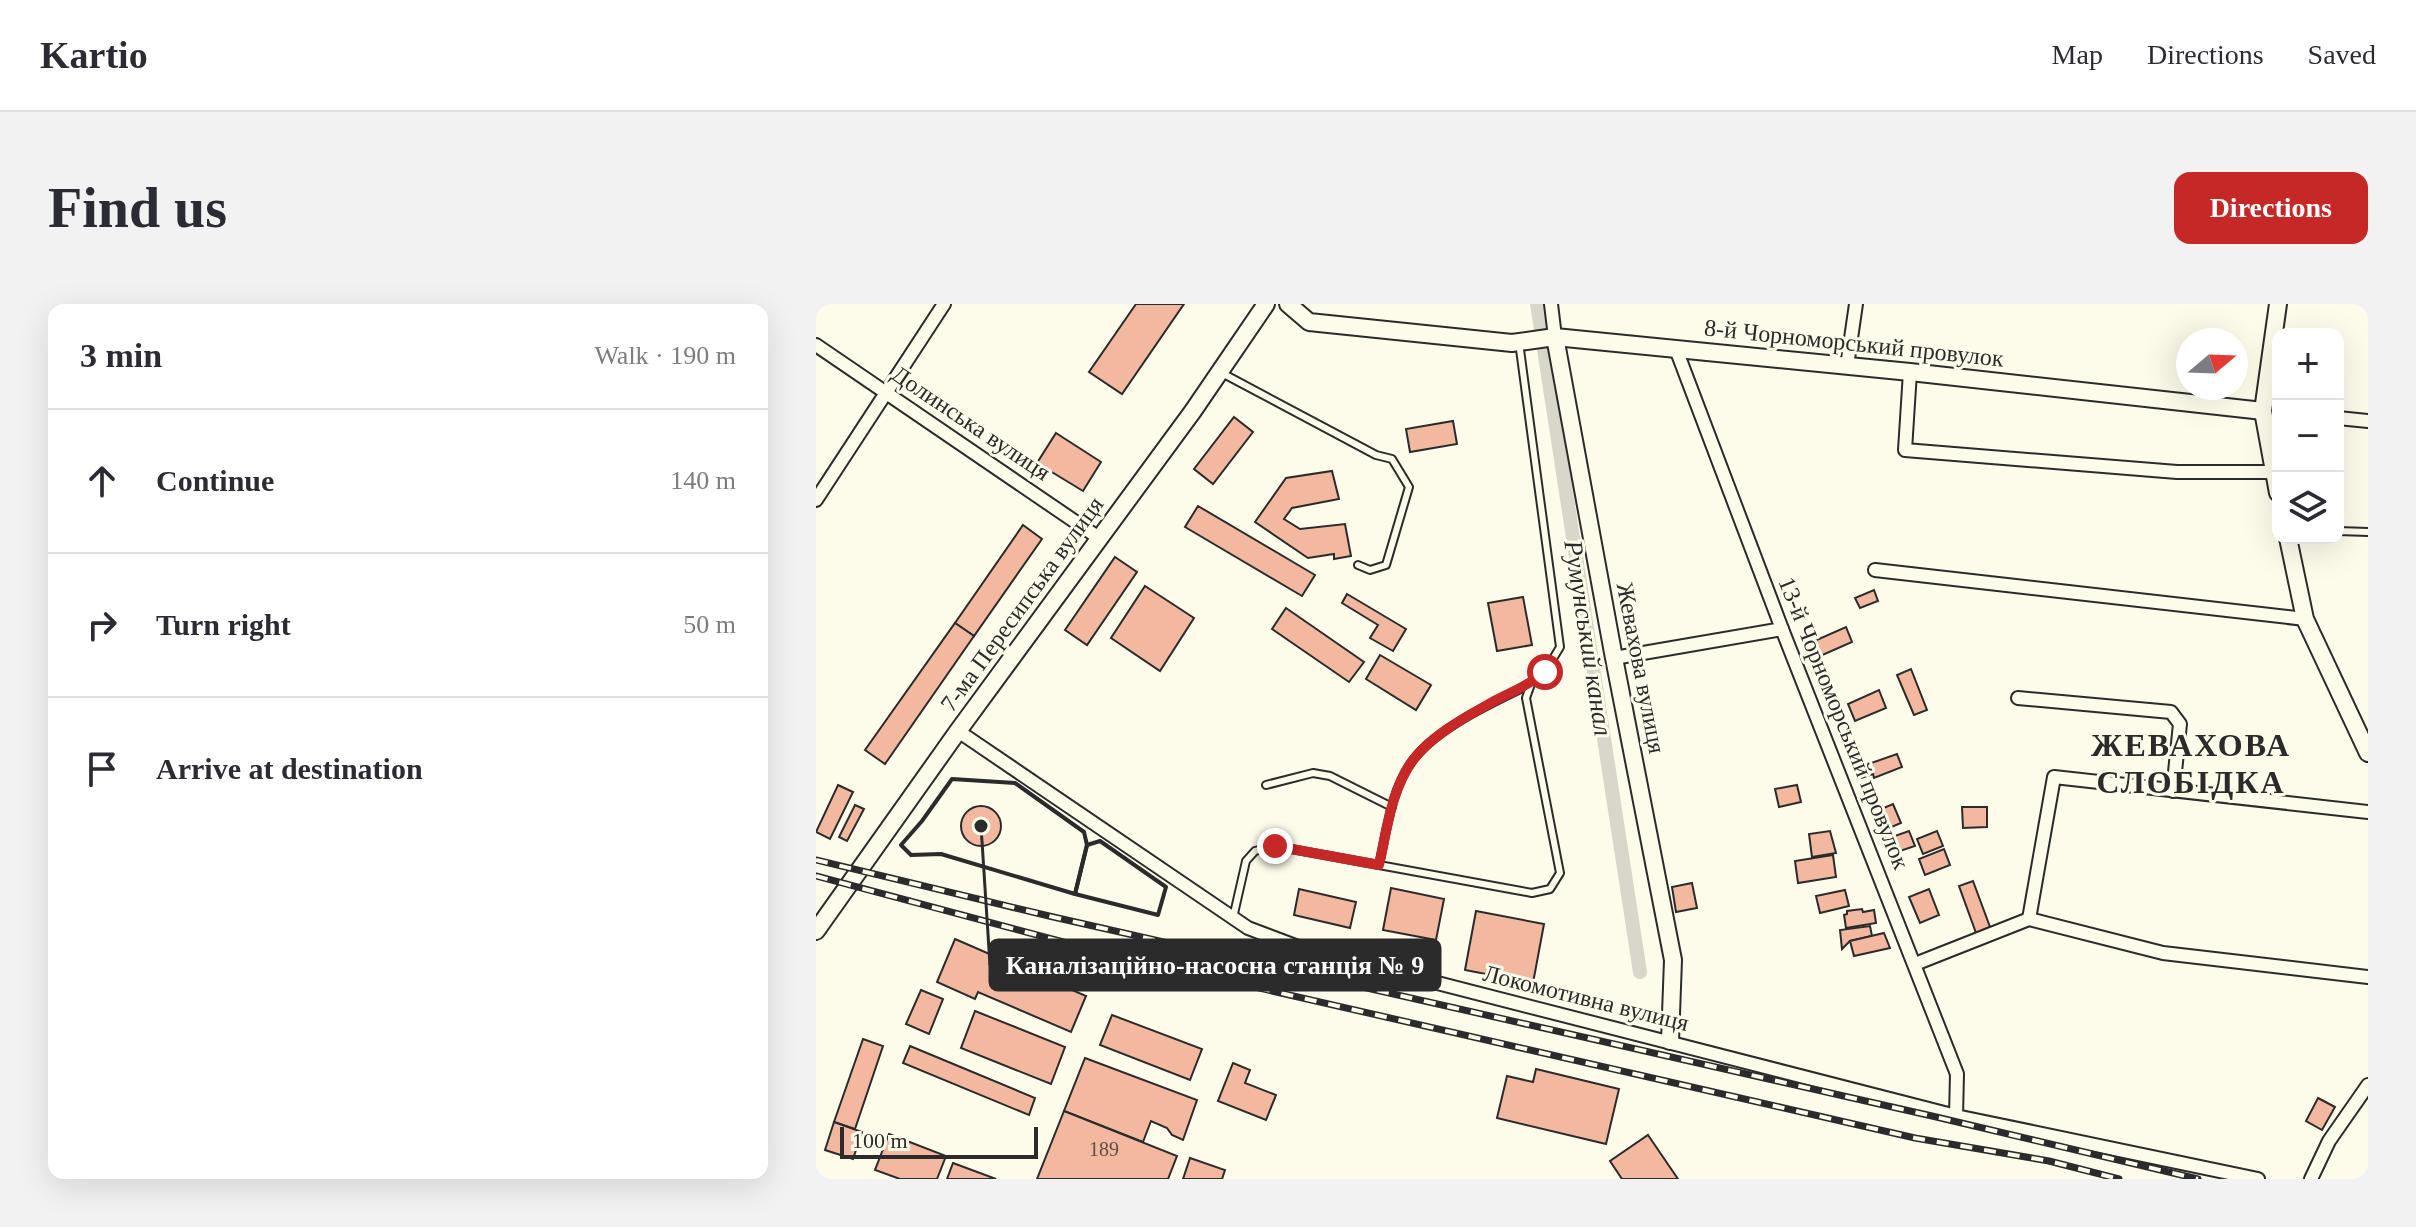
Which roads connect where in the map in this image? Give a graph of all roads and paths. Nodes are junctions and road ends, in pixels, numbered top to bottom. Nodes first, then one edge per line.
1 (944, 304) edge
2 (1266, 304) edge
3 (1288, 304) edge
4 (1551, 304) edge
5 (1856, 304) edge
6 (2278, 304) edge
7 (1555, 337) junction
8 (1519, 342) junction
9 (816, 345) edge
10 (1676, 349) junction
11 (1847, 366) junction
12 (1220, 372) junction
13 (1910, 372) junction
14 (886, 391) junction
15 (2270, 412) edge
16 (2344, 419) edge
17 (2368, 421) edge
18 (2272, 442) edge
19 (2272, 472) edge
20 (816, 500) edge
21 (2344, 531) edge
22 (2368, 532) edge
23 (1099, 538) junction
24 (2289, 544) edge
25 (1358, 565) dead end
26 (1875, 570) dead end
27 (2305, 619) junction
28 (1782, 629) junction
29 (1614, 658) junction
30 (1531, 684) junction
31 (2018, 698) dead end
32 (958, 731) junction
33 (2368, 753) edge
34 (1266, 785) dead end
35 (2173, 791) junction
36 (1392, 807) junction
37 (2368, 812) edge
38 (1379, 865) junction
39 (1233, 918) junction
40 (2029, 919) junction
41 (816, 931) edge
42 (1915, 964) junction
43 (2368, 977) edge
44 (1670, 1041) junction
45 (2368, 1085) edge
46 (1956, 1116) junction
47 (2258, 1179) edge
48 (2311, 1179) edge

1 - 14 street
2 - 12 street, 7-ма Пересипська вулиця
3 - 8 street, 8-й Чорноморський провулок
4 - 7 street, Жевахова вулиця
5 - 11 street
6 - 15 street
7 - 8 street, 8-й Чорноморський провулок
7 - 10 street, 8-й Чорноморський провулок
7 - 29 street, Жевахова вулиця
8 - 30 lane
9 - 14 street, Долинська вулиця
10 - 11 street, 8-й Чорноморський провулок
10 - 28 street, 13-й Чорноморський провулок
11 - 13 street, 8-й Чорноморський провулок
12 - 23 street, 7-ма Пересипська вулиця
12 - 25 lane
13 - 15 street, 8-й Чорноморський провулок
13 - 19 street
14 - 20 street
14 - 23 street, Долинська вулиця
15 - 18 street
16 - 17 street
21 - 22 lane
23 - 32 street, 7-ма Пересипська вулиця
24 - 27 street
26 - 27 street
27 - 33 street
28 - 29 street
28 - 42 street, 13-й Чорноморський провулок
29 - 44 street, Жевахова вулиця
30 - 36 lane
30 - 38 lane
31 - 35 street
32 - 39 street, Локомотивна вулиця
32 - 41 street, 7-ма Пересипська вулиця
34 - 36 lane
35 - 37 street
35 - 40 street
36 - 38 lane
38 - 39 lane
39 - 44 street, Локомотивна вулиця
40 - 42 street
40 - 43 street
42 - 46 street, 13-й Чорноморський провулок
44 - 46 street, Локомотивна вулиця
45 - 48 street
46 - 47 street, Локомотивна вулиця

